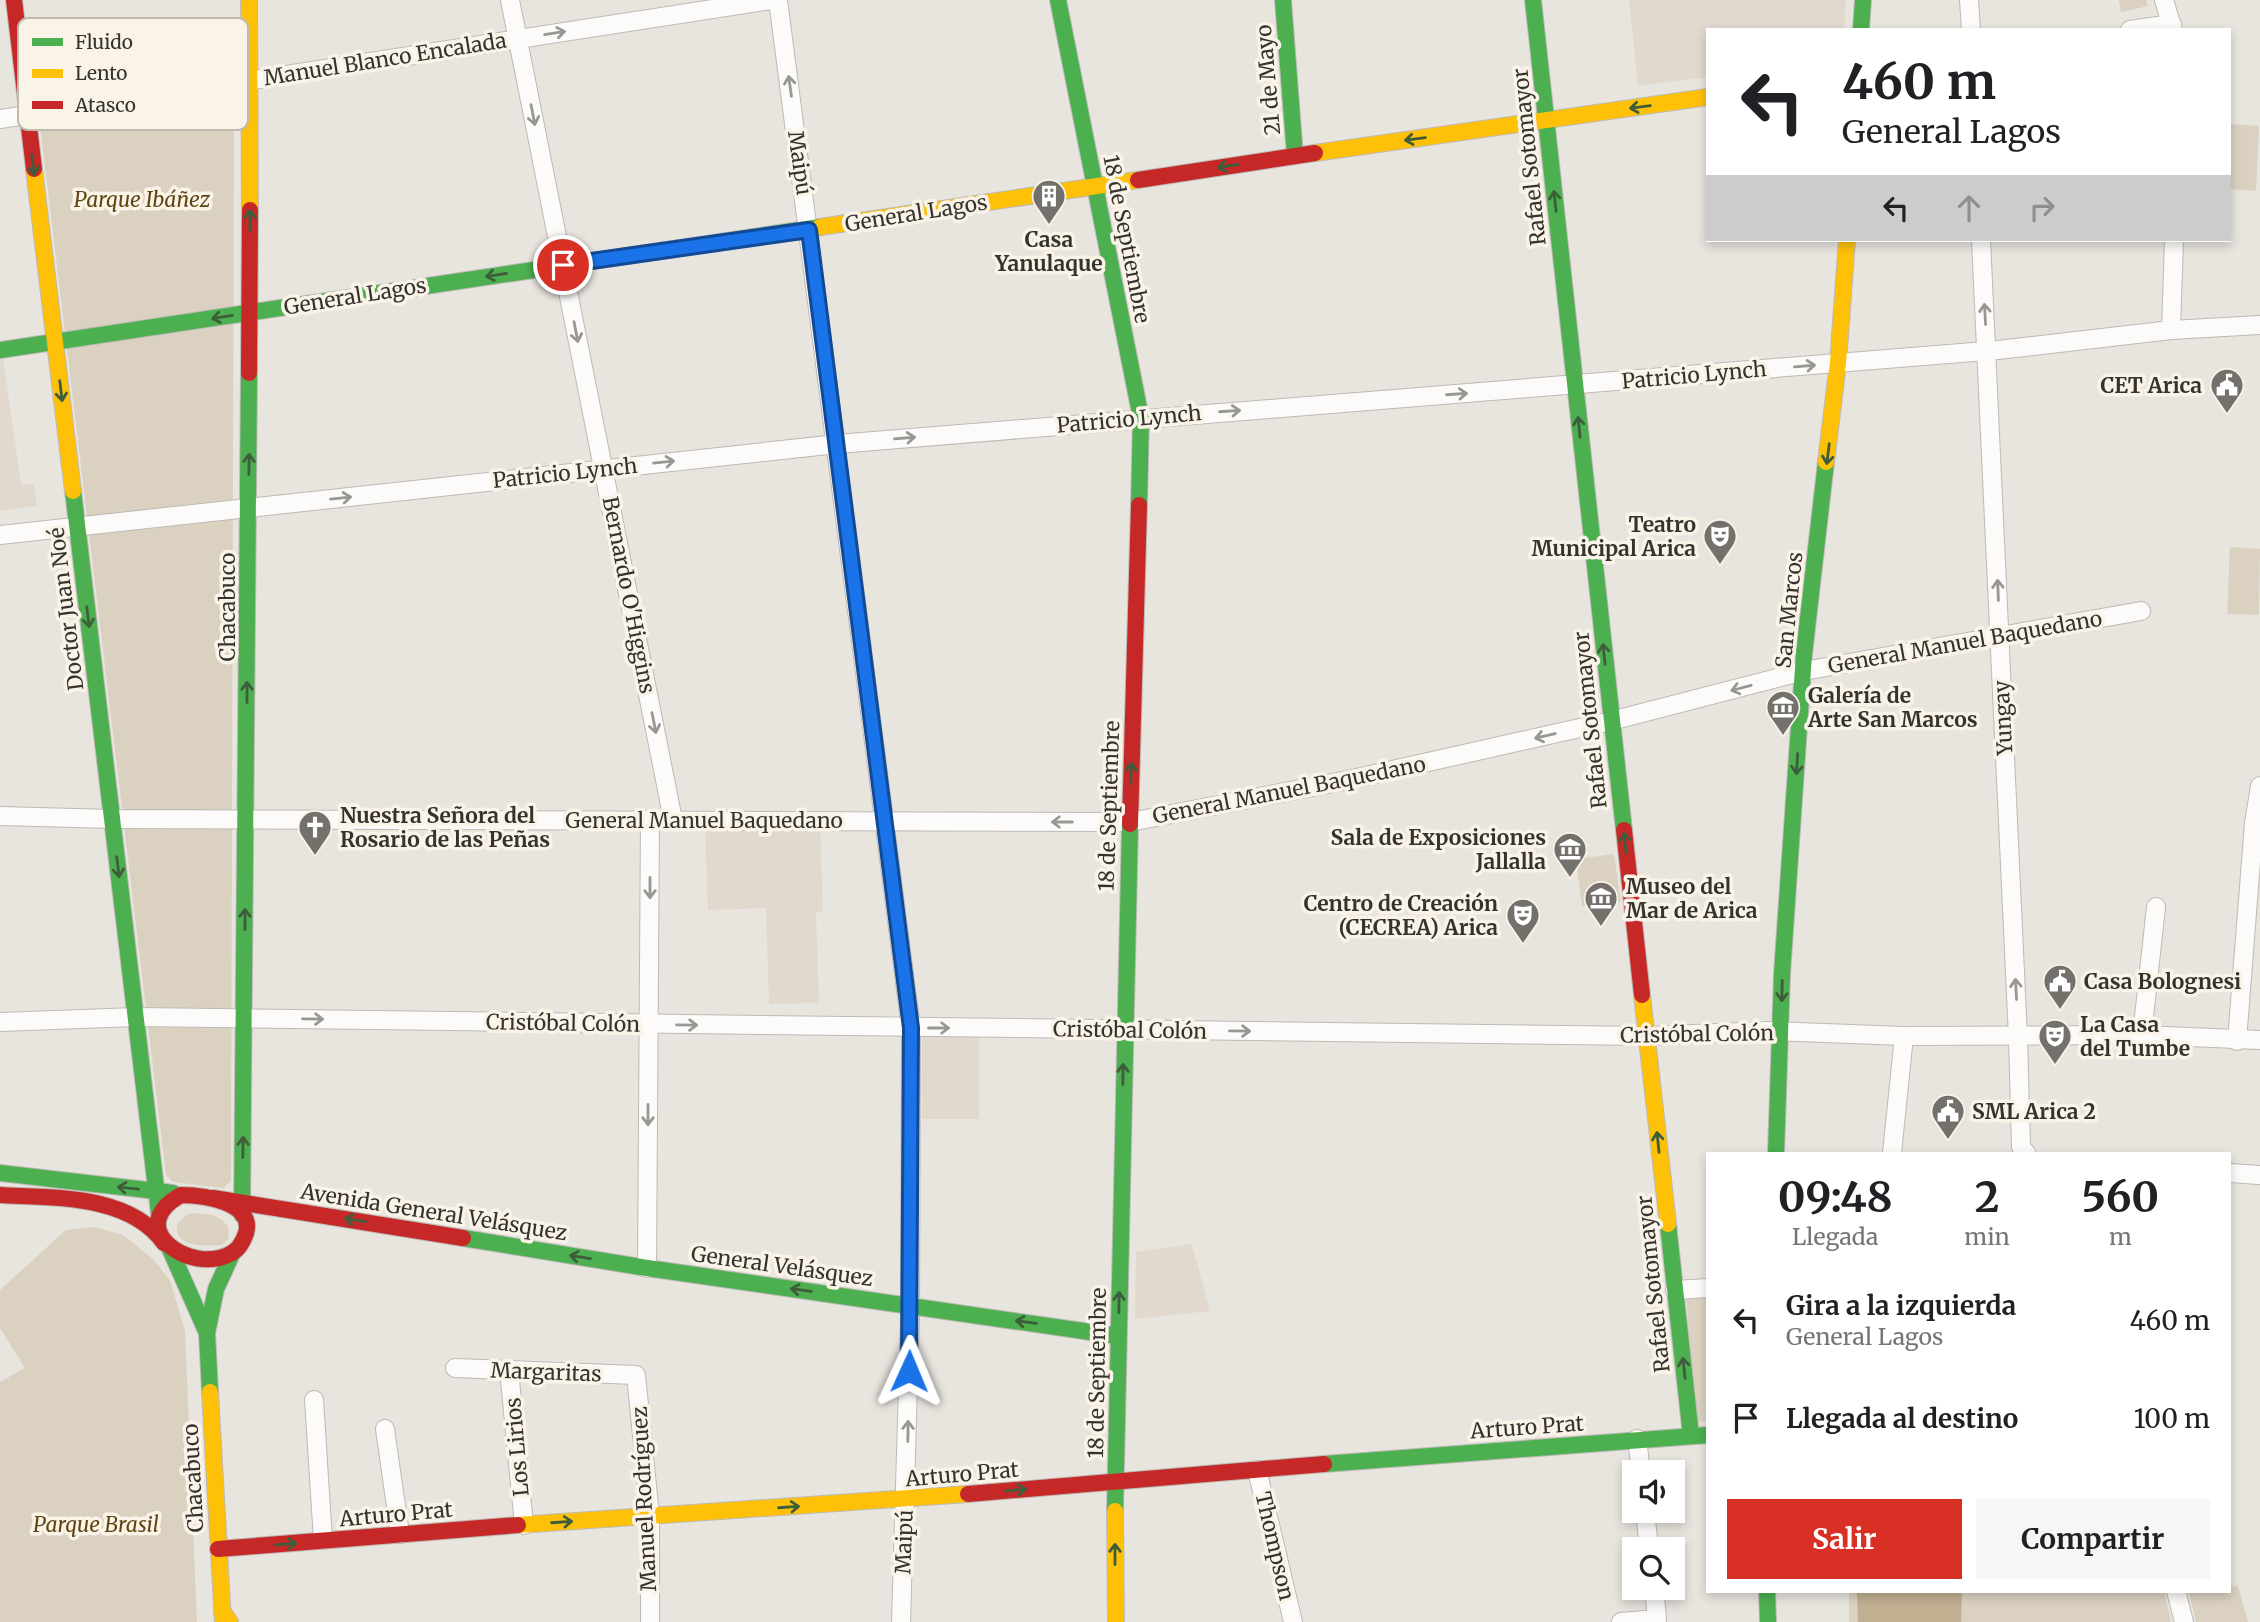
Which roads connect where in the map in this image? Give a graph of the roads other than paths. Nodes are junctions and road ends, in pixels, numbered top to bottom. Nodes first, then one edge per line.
1 (14, 0) edge
2 (249, 0) edge
3 (510, 0) edge
4 (771, 0) edge
5 (778, 0) edge
6 (1058, 0) edge
7 (1283, 0) edge
8 (1533, 0) edge
9 (1863, 0) edge
10 (1969, 0) edge
11 (2164, 0) edge
12 (2172, 27) edge
13 (1861, 28) edge
14 (1971, 28) edge
15 (18, 35) edge
16 (517, 39) junction
17 (250, 80) junction
18 (1706, 97) edge
19 (18, 116) edge
20 (0, 119) edge
21 (1546, 120) junction
22 (29, 130) edge
23 (1295, 156) junction
24 (1095, 186) junction
25 (809, 230) junction
26 (1847, 242) edge
27 (1981, 242) edge
28 (2174, 242) edge
29 (563, 265) junction
30 (250, 312) junction
31 (2260, 324) edge
32 (2171, 330) junction
33 (55, 342) junction
34 (0, 350) edge
35 (1987, 351) junction
36 (1838, 363) junction
37 (1575, 384) junction
38 (1141, 418) junction
39 (837, 444) junction
40 (604, 469) junction
41 (249, 508) junction
42 (77, 527) junction
43 (0, 535) edge
44 (2141, 611) dead end
45 (2000, 637) junction
46 (1804, 671) junction
47 (1611, 721) junction
48 (2260, 786) edge
49 (0, 816) edge
50 (246, 818) junction
51 (112, 819) junction
52 (650, 819) junction
53 (673, 820) junction
54 (883, 822) junction
55 (1130, 822) junction
56 (2156, 907) dead end
57 (136, 1017) junction
58 (244, 1018) junction
59 (0, 1022) edge
60 (649, 1024) junction
61 (911, 1028) junction
62 (1124, 1030) junction
63 (1781, 1031) junction
64 (2142, 1035) junction
65 (1646, 1036) junction
66 (1904, 1036) junction
67 (2018, 1037) junction
68 (2260, 1040) edge
69 (2237, 1041) junction
70 (1776, 1152) edge
71 (1892, 1152) edge
72 (2025, 1152) edge
73 (0, 1173) edge
74 (2231, 1173) edge
75 (2259, 1175) edge
76 (157, 1191) junction
77 (0, 1195) edge
78 (195, 1195) junction
79 (243, 1208) junction
80 (159, 1213) junction
81 (167, 1246) junction
82 (232, 1254) junction
83 (647, 1268) junction
84 (1706, 1288) edge
85 (1675, 1290) junction
86 (910, 1305) junction
87 (207, 1333) junction
88 (1118, 1336) junction
89 (455, 1368) dead end
90 (509, 1370) junction
91 (636, 1375) joint
92 (314, 1400) dead end
93 (385, 1429) dead end
94 (1700, 1436) edge
95 (1637, 1439) junction
96 (1640, 1460) edge
97 (1257, 1470) junction
98 (1115, 1482) junction
99 (906, 1499) junction
100 (650, 1516) junction
101 (524, 1525) junction
102 (400, 1534) junction
103 (323, 1541) junction
104 (218, 1549) junction
105 (1767, 1593) edge
106 (2177, 1593) edge
107 (1655, 1600) edge
108 (225, 1619) edge
109 (650, 1622) edge
110 (901, 1622) edge
111 (1116, 1622) edge
112 (1293, 1622) edge
113 (1621, 1622) edge
114 (1768, 1622) edge
115 (2184, 1622) edge

1 - 15 street, Doctor Juan Noé
2 - 17 street, Chacabuco
3 - 16 street, Bernardo O'Higgins
16 -> 4 street, Manuel Blanco Encalada
25 -> 5 street, Maipú
6 - 24 street, 18 de Septiembre
7 - 23 street, 21 de Mayo
8 - 21 street, Rafael Sotomayor
9 - 13 street
10 - 14 street
11 - 12 street
16 - 17 street, Manuel Blanco Encalada
16 -> 29 street, Bernardo O'Higgins
30 -> 17 street, Chacabuco
18 -> 21 street, General Lagos
19 - 20 street, Manuel Blanco Encalada
21 -> 23 street, General Lagos
37 -> 21 street, Rafael Sotomayor
22 -> 33 street, Doctor Juan Noé
23 -> 24 street, General Lagos
24 - 25 street, General Lagos
24 - 38 street, 18 de Septiembre
25 - 29 street, General Lagos
25 - 39 street, Maipú
26 - 36 street, San Marcos
35 -> 27 street, Yungay
28 - 32 street
29 -> 30 street, General Lagos
29 -> 40 street, Bernardo O'Higgins
30 -> 33 street, General Lagos
41 -> 30 street, Chacabuco
31 - 32 street, Patricio Lynch
32 - 35 street, Patricio Lynch
33 - 34 street, General Lagos
33 -> 42 street, Doctor Juan Noé
35 - 36 street, Patricio Lynch
45 -> 35 street, Yungay
37 -> 36 street, Patricio Lynch
36 -> 46 street, San Marcos
38 -> 37 street, Patricio Lynch
47 -> 37 street, Rafael Sotomayor
39 -> 38 street, Patricio Lynch
55 -> 38 street, 18 de Septiembre
40 -> 39 street, Patricio Lynch
39 - 54 street, Maipú
41 -> 40 street, Patricio Lynch
40 -> 53 street, Bernardo O'Higgins
41 - 42 street, Patricio Lynch
50 -> 41 street, Chacabuco
42 - 43 street, Patricio Lynch
42 -> 51 street, Doctor Juan Noé
44 - 45 street, General Manuel Baquedano
45 - 46 street, General Manuel Baquedano
67 -> 45 street, Yungay
46 -> 47 street, General Manuel Baquedano
46 -> 63 street, San Marcos
47 -> 55 street, General Manuel Baquedano
65 -> 47 street, Rafael Sotomayor
48 - 69 street
49 - 51 street, General Manuel Baquedano
50 - 51 street, General Manuel Baquedano
50 - 52 street, General Manuel Baquedano
58 -> 50 street, Chacabuco
51 -> 57 street, Doctor Juan Noé
52 - 53 street, General Manuel Baquedano
52 -> 60 street
53 - 54 street, General Manuel Baquedano
55 -> 54 street, General Manuel Baquedano
54 - 61 street, Maipú
55 - 62 street, 18 de Septiembre
56 - 64 street
57 - 58 street, Cristóbal Colón
57 - 59 street, Cristóbal Colón
57 - 76 street, Doctor Juan Noé
58 -> 60 street, Cristóbal Colón
79 -> 58 street, Chacabuco
60 -> 61 street, Cristóbal Colón
60 -> 83 street
61 -> 62 street, Cristóbal Colón
61 - 86 street, Maipú
62 -> 65 street, Cristóbal Colón
88 -> 62 street, 18 de Septiembre
63 - 65 street, Cristóbal Colón
63 - 66 street, Cristóbal Colón
63 - 70 street, San Marcos
64 - 67 street, Cristóbal Colón
64 - 69 street, Cristóbal Colón
85 -> 65 street, Rafael Sotomayor
66 - 67 street, Cristóbal Colón
66 - 71 street
67 - 72 street, Yungay
68 - 69 street, Cristóbal Colón
76 -> 73 street
74 - 75 street
76 - 78 street
76 - 80 street, Doctor Juan Noé
77 - 81 street
78 - 79 street
78 - 80 street
79 - 82 street
83 -> 79 street, Avenida General Velásquez
80 - 81 street
81 - 82 street
81 - 87 street, Chacabuco
82 - 87 street, Chacabuco
86 -> 83 street, General Velásquez
84 - 85 street
94 -> 85 street, Rafael Sotomayor
88 -> 86 street, General Velásquez
99 -> 86 street, Maipú
87 - 104 street, Chacabuco
88 - 98 street, 18 de Septiembre
89 - 90 street, Margaritas
90 - 91 street, Margaritas
90 - 101 street, Los Lirios
91 - 100 street, Manuel Rodríguez
92 - 103 street
93 - 102 street
94 - 95 street, Arturo Prat
95 - 96 street
95 - 97 street, Arturo Prat
97 - 98 street, Arturo Prat
97 - 112 street, Thompson
99 -> 98 street, Arturo Prat
111 -> 98 street, 18 de Septiembre
100 -> 99 street, Arturo Prat
99 - 110 street, Maipú
101 -> 100 street, Arturo Prat
100 - 109 street, Manuel Rodríguez
101 - 102 street, Arturo Prat
102 - 103 street, Arturo Prat
104 -> 103 street, Arturo Prat
104 - 108 street, Chacabuco
105 - 114 street
106 - 115 street
107 - 113 street

